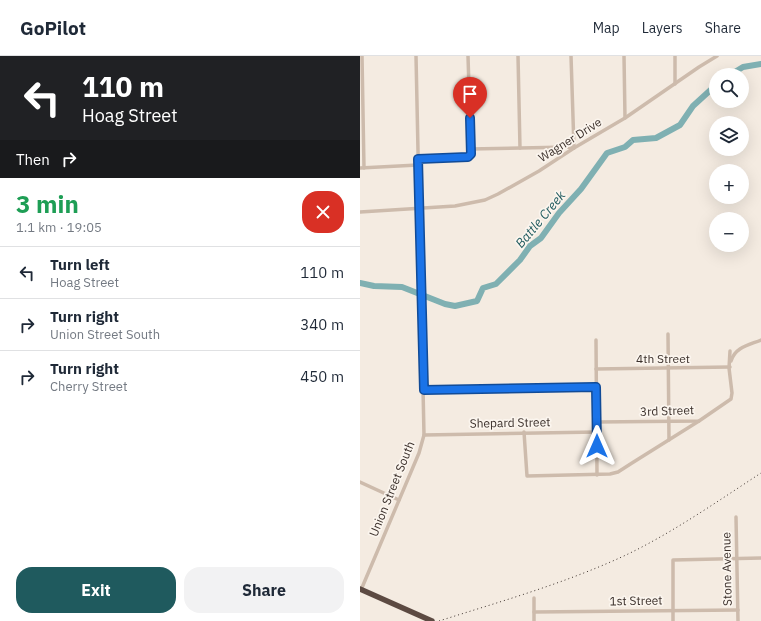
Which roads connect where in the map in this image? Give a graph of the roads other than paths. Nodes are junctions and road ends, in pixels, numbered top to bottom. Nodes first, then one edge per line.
1 (362, 56) edge
2 (416, 56) edge
3 (468, 56) edge
4 (518, 56) edge
5 (571, 56) edge
6 (624, 56) edge
7 (674, 56) edge
8 (717, 56) edge
9 (675, 84) junction
10 (626, 118) junction
11 (520, 148) junction
12 (574, 148) junction
13 (470, 149) junction
14 (418, 159) junction
15 (418, 165) junction
16 (362, 168) edge
17 (420, 208) junction
18 (360, 212) edge
19 (668, 334) dead end
20 (596, 340) dead end
21 (761, 340) edge
22 (730, 351) dead end
23 (729, 368) junction
24 (596, 369) junction
25 (668, 369) junction
26 (596, 387) junction
27 (424, 390) junction
28 (669, 421) junction
29 (699, 421) junction
30 (597, 422) junction
31 (524, 432) junction
32 (597, 432) junction
33 (424, 435) junction
34 (669, 440) junction
35 (597, 475) junction
36 (360, 482) edge
37 (399, 500) junction
38 (736, 517) dead end
39 (737, 558) junction
40 (761, 558) edge
41 (360, 590) edge
42 (534, 598) dead end
43 (673, 610) junction
44 (738, 610) junction
45 (534, 612) junction
46 (432, 621) edge
47 (534, 621) edge
48 (673, 621) edge
49 (738, 621) edge

1 - 16 street
2 - 14 street, Union Street South
3 - 13 street
4 - 11 street
5 - 12 street
6 - 10 street
7 - 9 street
8 - 9 street, Wagner Drive
9 - 10 street, Wagner Drive
10 - 12 street, Wagner Drive
11 - 12 street
11 - 13 street
12 - 17 street, Wagner Drive
13 - 14 street
14 - 15 street, Union Street South
15 - 16 street
15 - 17 street, Union Street South
17 - 18 street, Wagner Drive
17 - 27 street, Union Street South
19 - 25 street
20 - 24 street
21 - 23 street
22 - 23 street
23 - 25 street, 4th Street
23 - 29 street, 3rd Street
24 - 25 street, 4th Street
24 - 26 street
25 - 28 street
26 - 27 street
26 - 30 street
27 - 33 street, Union Street South
28 - 29 street, 3rd Street
28 - 30 street, 3rd Street
28 - 34 street
29 - 34 street
30 - 32 street
31 - 32 street, Shepard Street
31 - 33 street, Shepard Street
31 - 35 street
32 - 35 street
33 - 37 street, Union Street South
34 - 35 street
36 - 37 street
37 - 41 street, Union Street South
38 - 39 street, Stone Avenue
39 - 40 street
39 - 43 street
39 - 44 street, Stone Avenue
41 - 46 highway
42 - 45 street
43 - 44 street, 1st Street
43 - 45 street, 1st Street
43 - 48 street
44 - 49 street, Stone Avenue
45 - 47 street

